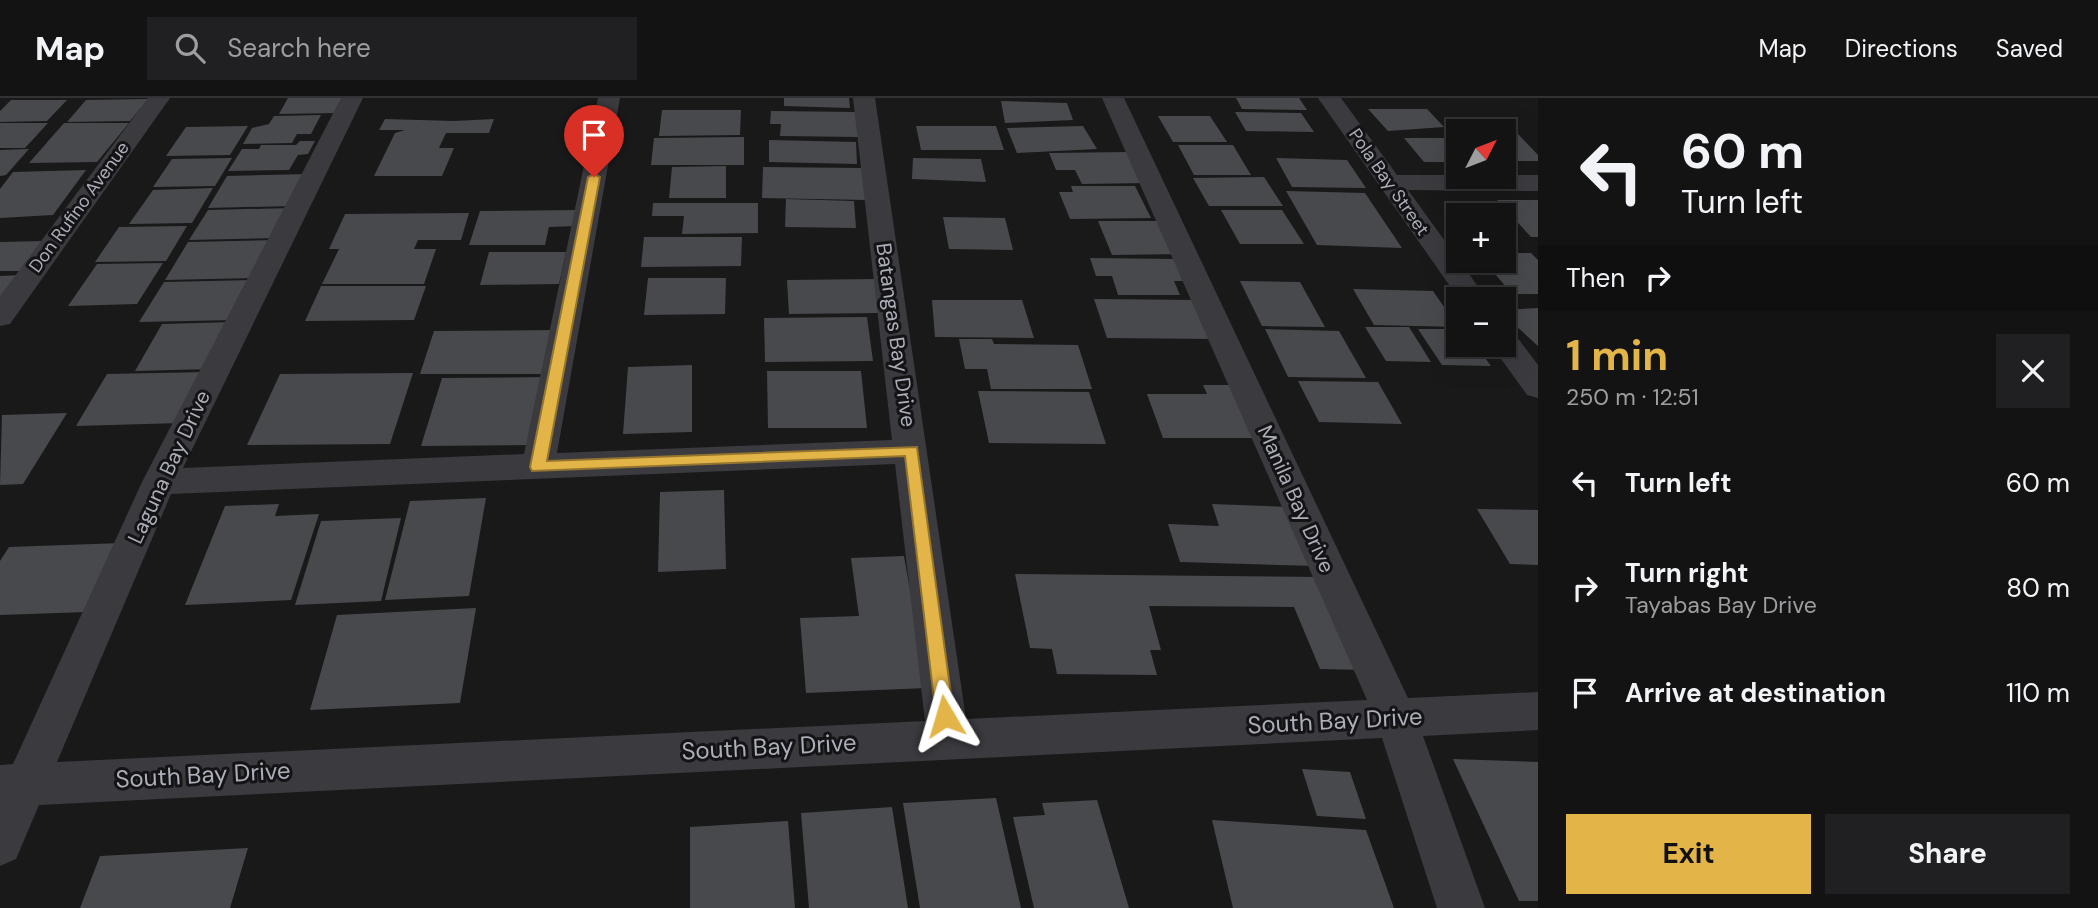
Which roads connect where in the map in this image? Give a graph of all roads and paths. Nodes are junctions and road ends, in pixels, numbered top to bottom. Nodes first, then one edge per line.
1 (159, 98) edge
2 (352, 98) edge
3 (609, 98) edge
4 (864, 98) edge
5 (1113, 98) edge
6 (1329, 98) edge
7 (1393, 182) junction
8 (1538, 183) edge
9 (1465, 287) edge
10 (0, 317) edge
11 (1516, 357) edge
12 (1538, 387) edge
13 (912, 451) junction
14 (538, 467) junction
15 (159, 482) junction
16 (1538, 711) edge
17 (1395, 718) junction
18 (948, 739) junction
19 (13, 785) edge
20 (0, 842) edge
21 (1461, 908) edge

1 - 10 street, Don Rufino Avenue
2 - 15 street, Laguna Bay Drive
3 - 14 street
4 - 13 street, Batangas Bay Drive
5 - 17 street, Manila Bay Drive
6 - 7 street, Pola Bay Street
7 - 8 street
7 - 9 street, Pola Bay Street
11 - 12 street
13 - 14 street
13 - 18 street, Batangas Bay Drive
14 - 15 street
15 - 19 street, Laguna Bay Drive
16 - 17 street, South Bay Drive
17 - 18 street, South Bay Drive
17 - 21 street, Manila Bay Drive
18 - 19 street, South Bay Drive
19 - 20 street, Laguna Bay Drive

